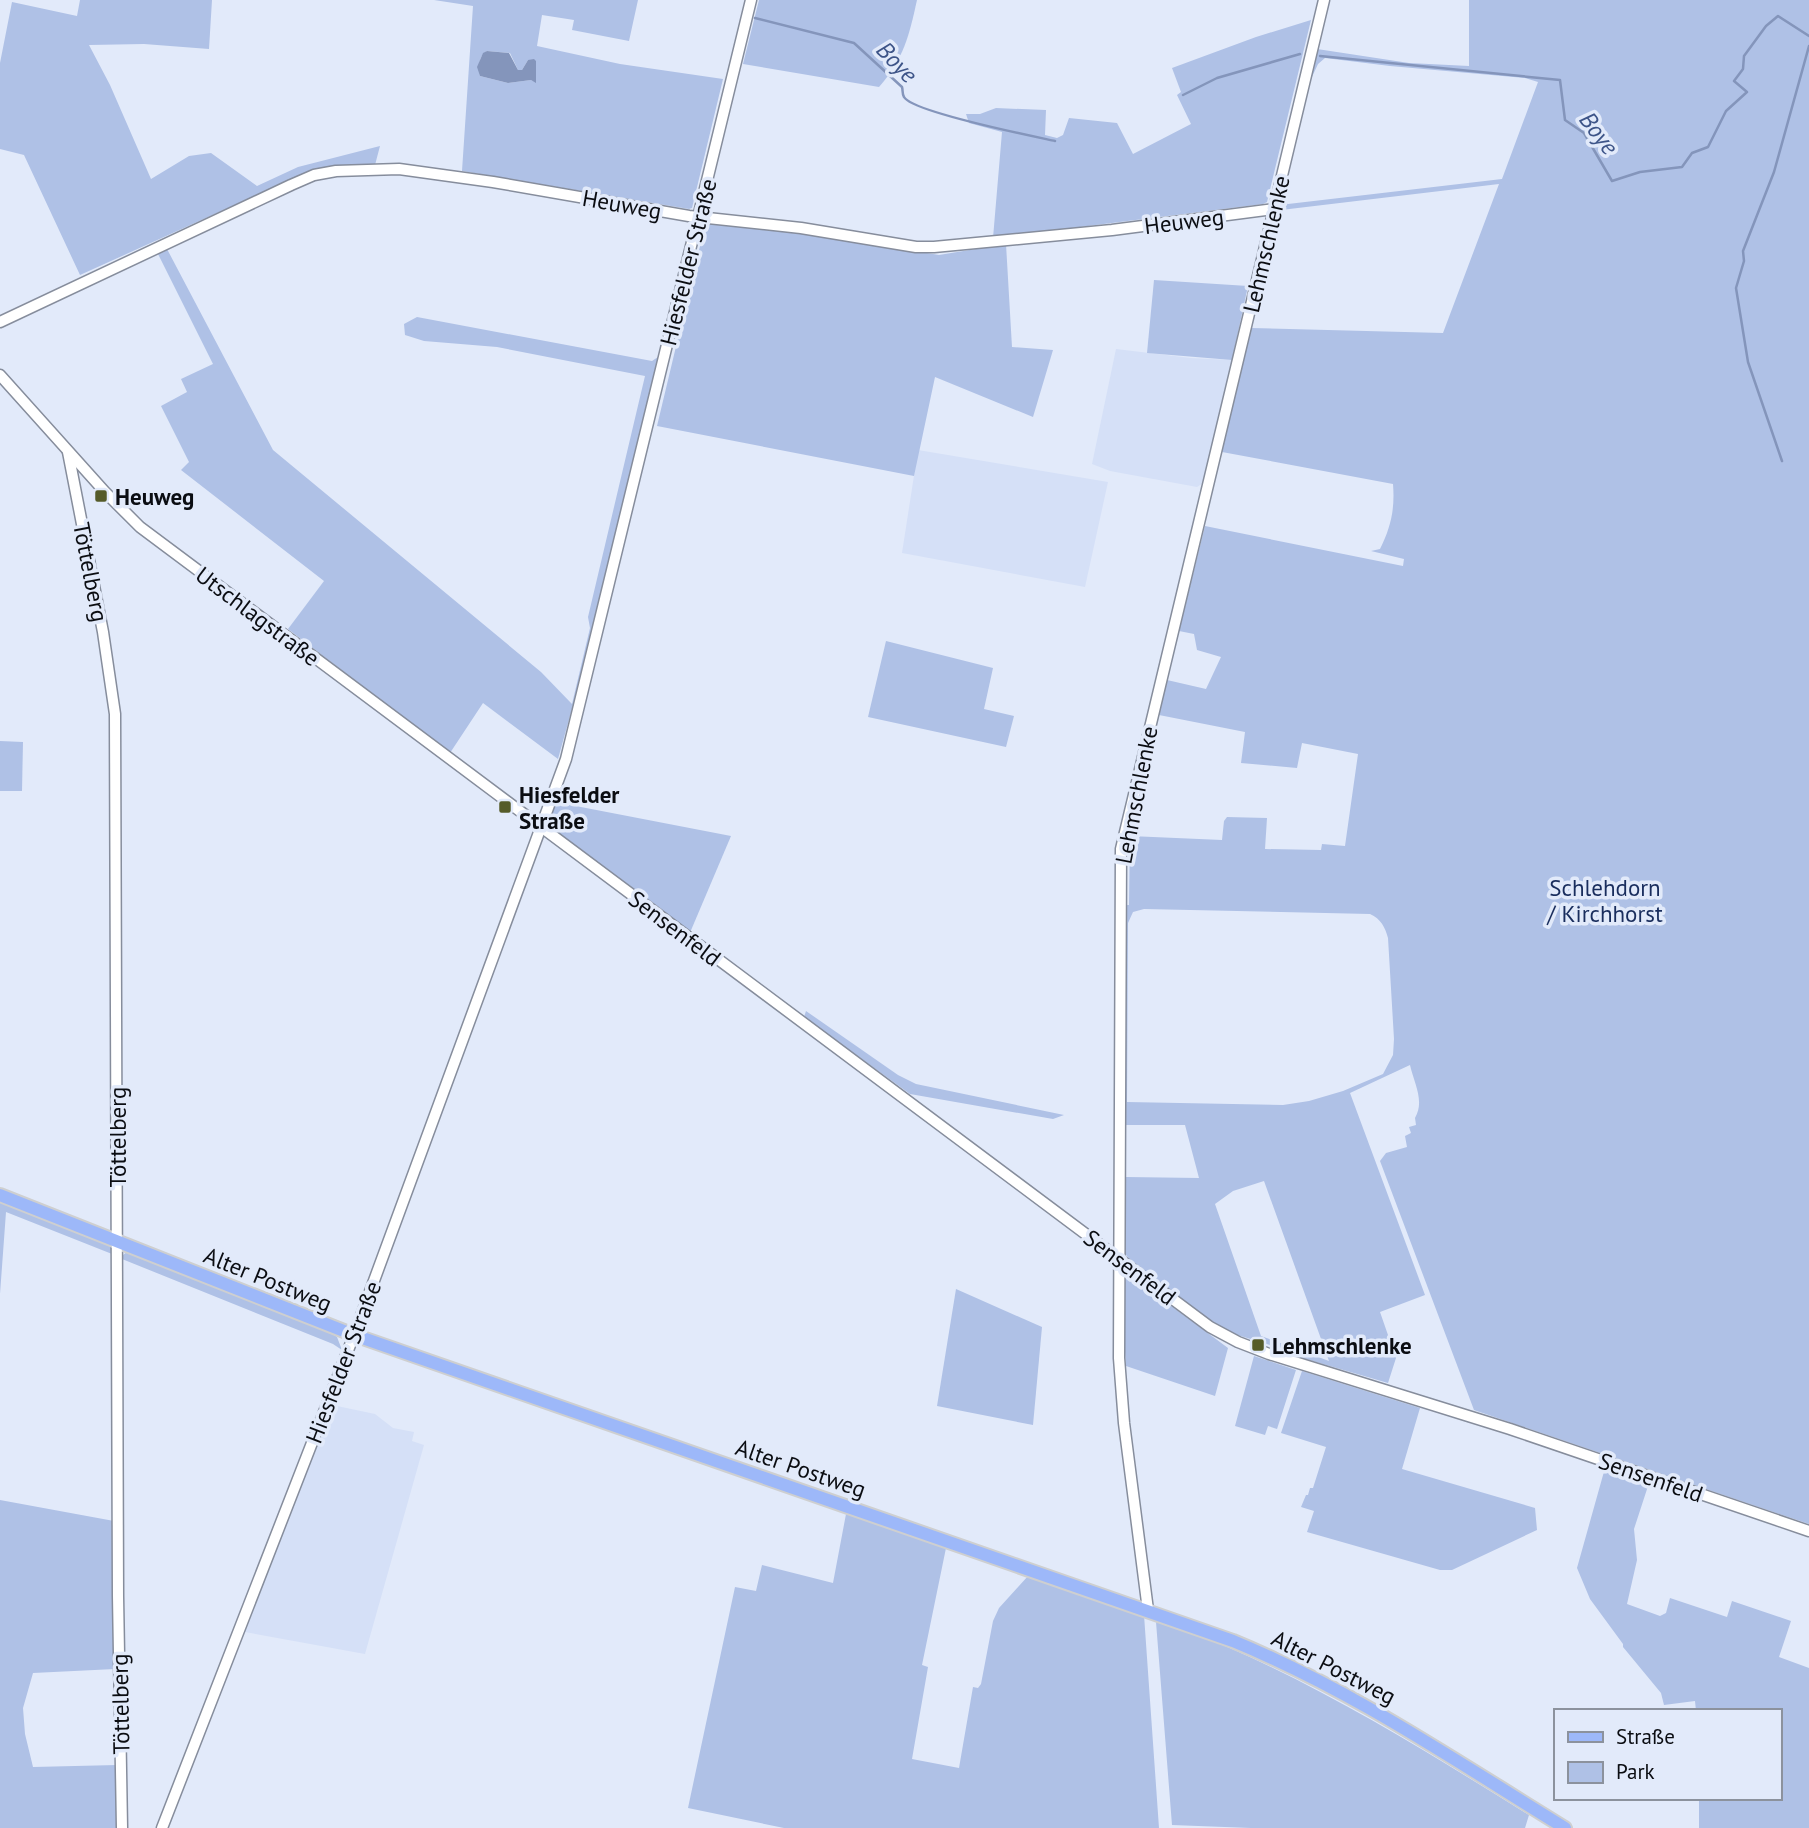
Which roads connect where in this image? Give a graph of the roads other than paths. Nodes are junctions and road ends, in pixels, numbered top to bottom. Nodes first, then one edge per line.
1 (751, 0) edge
2 (1324, 0) edge
3 (1274, 209) junction
4 (699, 216) junction
5 (0, 323) edge
6 (0, 376) edge
7 (68, 451) junction
8 (541, 829) junction
9 (0, 1195) edge
10 (118, 1241) junction
11 (1119, 1259) junction
12 (354, 1335) junction
13 (1809, 1531) edge
14 (1148, 1610) junction
15 (122, 1828) edge
16 (162, 1828) edge
17 (1565, 1828) edge

1 - 4 street, Hiesfelder Straße
2 - 3 street, Lehmschlenke
3 - 4 street, Heuweg
3 - 11 street, Lehmschlenke
4 - 5 street, Heuweg
4 - 8 street, Hiesfelder Straße
6 - 7 street, Utschlagstraße
7 - 8 street, Utschlagstraße
7 - 10 street, Töttelberg
8 - 11 street, Sensenfeld
8 - 12 street, Hiesfelder Straße
9 - 10 main road, Alter Postweg
10 - 12 main road, Alter Postweg
10 - 15 street, Töttelberg
11 - 13 street, Sensenfeld
11 - 14 street, Lehmschlenke
12 - 14 main road, Alter Postweg
12 - 16 street, Hiesfelder Straße
14 - 17 main road, Alter Postweg

